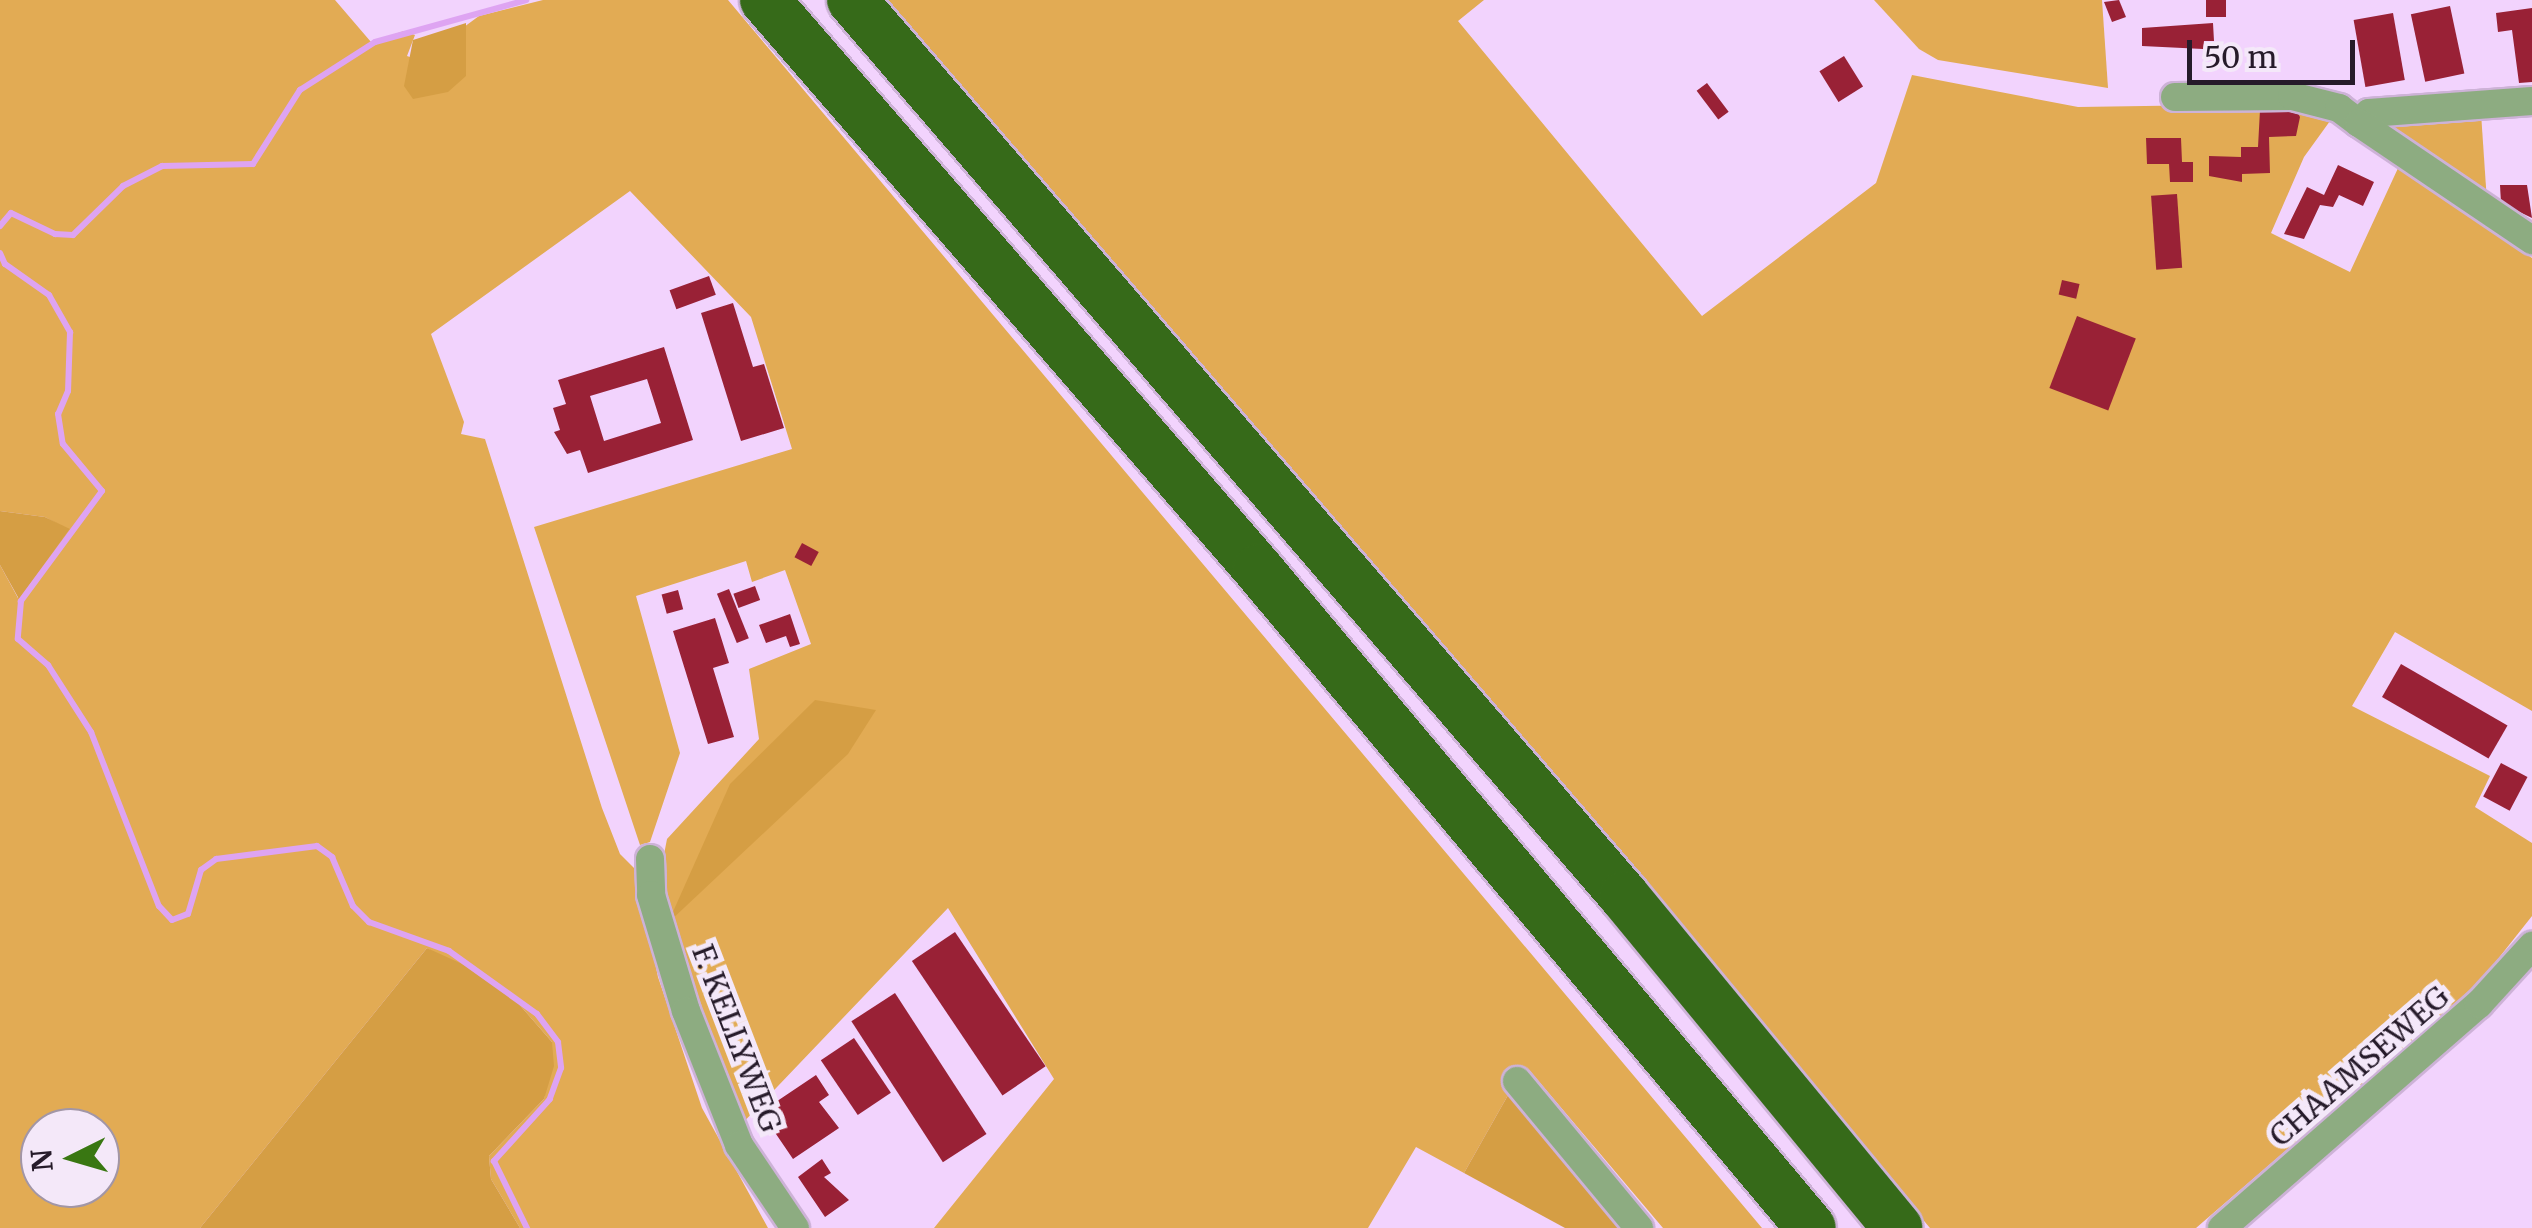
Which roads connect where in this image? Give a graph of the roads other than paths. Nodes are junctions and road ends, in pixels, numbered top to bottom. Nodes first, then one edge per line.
1 (765, 0) edge
2 (852, 0) edge
3 (2175, 97) dead end
4 (2532, 101) edge
5 (2359, 123) junction
6 (2532, 240) edge
7 (650, 860) dead end
8 (2532, 946) edge
9 (1517, 1081) dead end
10 (795, 1228) edge
11 (1639, 1228) edge
12 (1811, 1228) edge
13 (1898, 1228) edge
14 (2222, 1228) edge

1 - 12 highway
2 - 13 highway
3 - 5 street
4 - 5 street
5 - 6 street
7 - 10 street, F. KELLYWEG
8 - 14 street, CHAAMSEWEG
9 - 11 street

